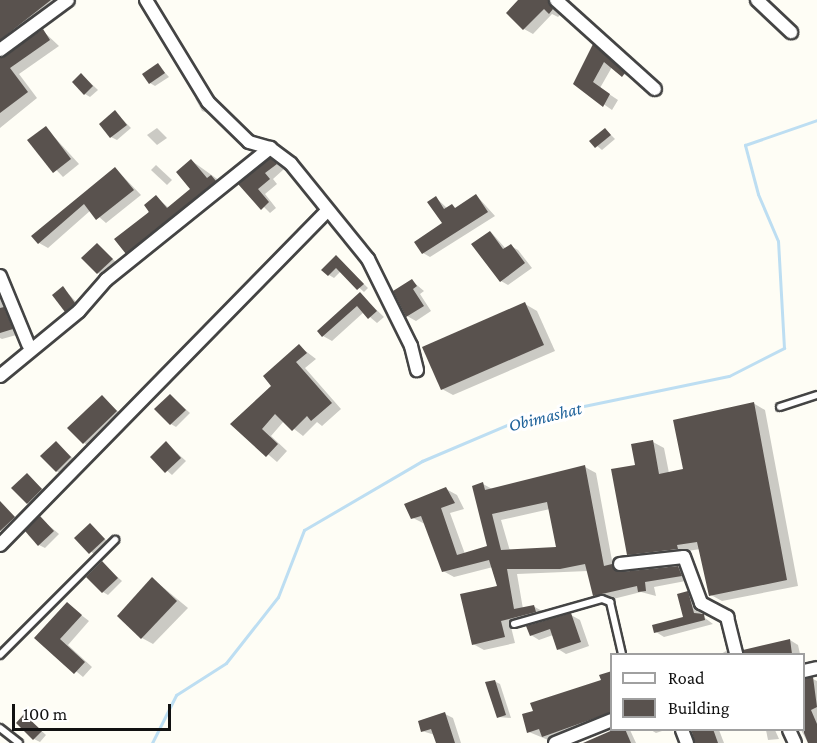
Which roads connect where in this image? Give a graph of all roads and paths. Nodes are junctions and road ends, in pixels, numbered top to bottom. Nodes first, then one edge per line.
1 (68, 0) edge
2 (146, 0) edge
3 (556, 0) edge
4 (757, 0) edge
5 (790, 32) dead end
6 (0, 50) edge
7 (655, 89) dead end
8 (270, 148) junction
9 (326, 212) junction
10 (0, 276) edge
11 (27, 344) dead end
12 (417, 370) dead end
13 (0, 376) edge
14 (817, 395) edge
15 (780, 407) dead end
16 (115, 540) dead end
17 (0, 545) edge
18 (621, 564) dead end
19 (514, 624) dead end
20 (622, 653) edge
21 (736, 653) edge
22 (0, 655) edge
23 (610, 721) edge
24 (0, 728) edge
25 (557, 742) edge
26 (19, 743) edge

1 - 6 street
2 - 8 street
3 - 7 street
4 - 5 street
8 - 9 street
8 - 13 street
9 - 12 street
9 - 17 street
10 - 11 street
14 - 15 lane
16 - 22 lane
18 - 21 street
19 - 20 lane
23 - 25 street
24 - 26 lane

